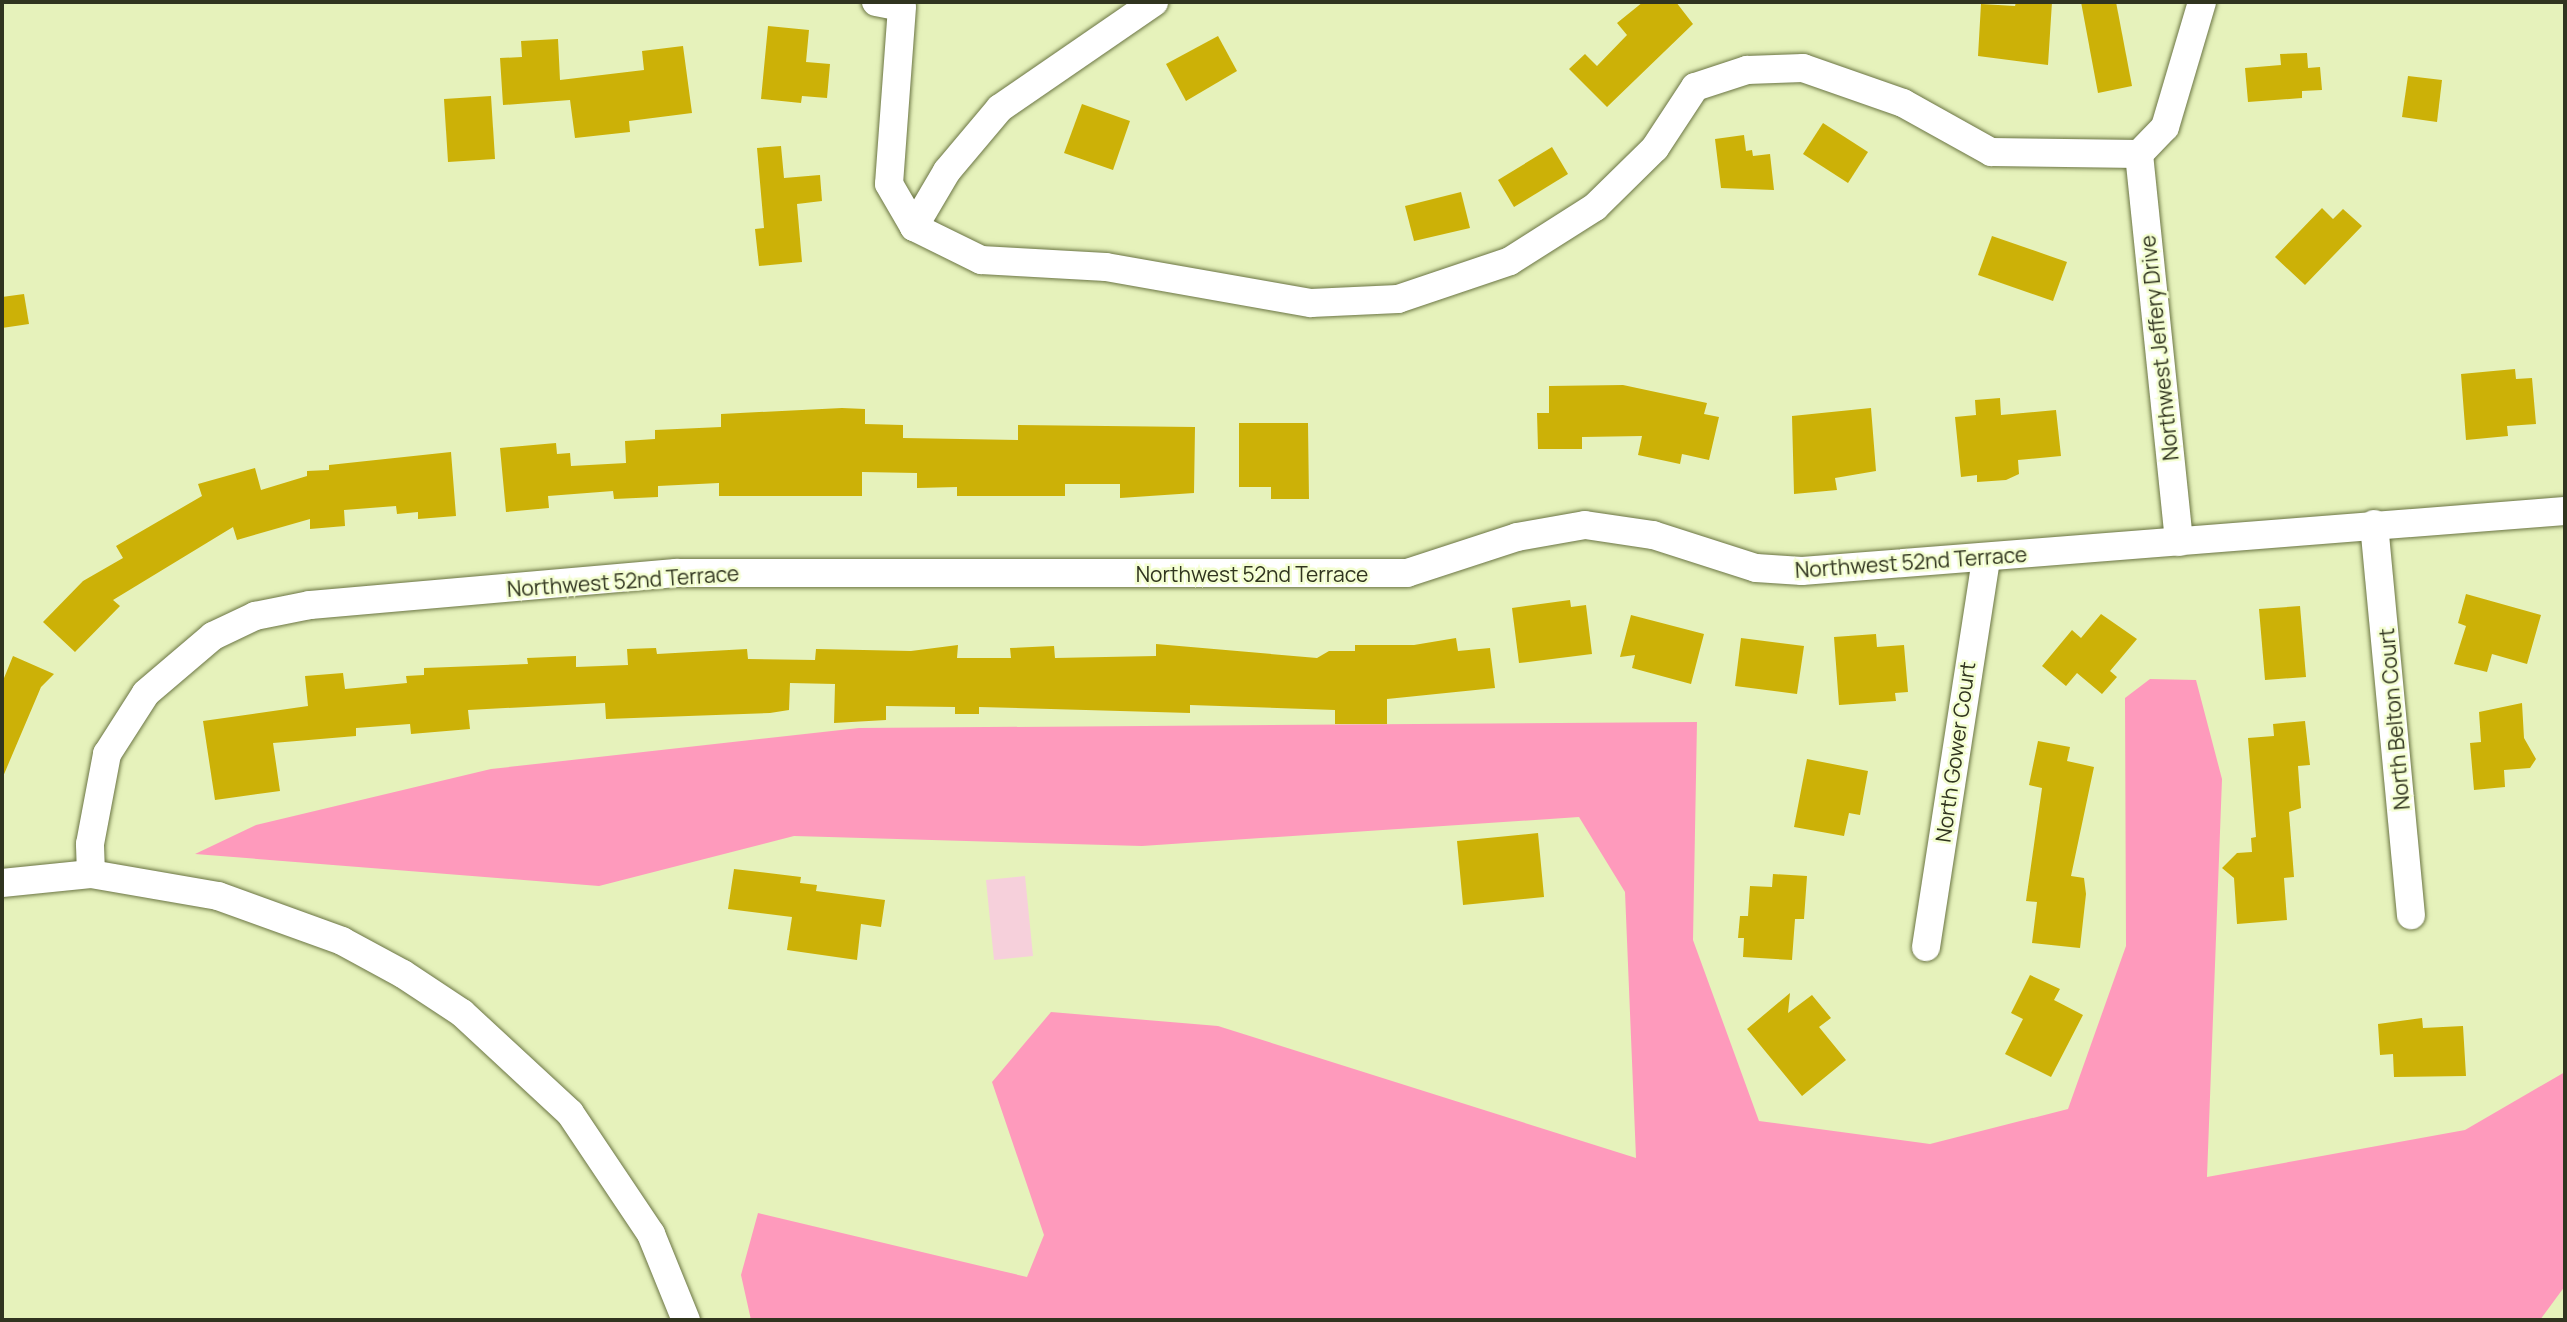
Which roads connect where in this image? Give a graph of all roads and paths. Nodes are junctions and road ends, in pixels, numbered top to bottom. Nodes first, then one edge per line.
1 (1154, 2) edge
2 (2202, 2) edge
3 (893, 4) edge
4 (2139, 154) junction
5 (914, 227) junction
6 (2565, 511) edge
7 (2374, 524) junction
8 (2179, 541) junction
9 (1986, 558) junction
10 (92, 874) junction
11 (2, 883) edge
12 (2411, 915) dead end
13 (1926, 947) dead end
14 (686, 1320) edge

1 - 5 street
2 - 4 street
3 - 5 street
4 - 5 street
4 - 8 street, Northwest Jeffery Drive
6 - 7 street, Northwest 52nd Terrace
7 - 8 street, Northwest 52nd Terrace
7 - 12 street, North Belton Court
8 - 9 street, Northwest 52nd Terrace
9 - 10 street, Northwest 52nd Terrace
9 - 13 street, North Gower Court
10 - 11 street
10 - 14 street

